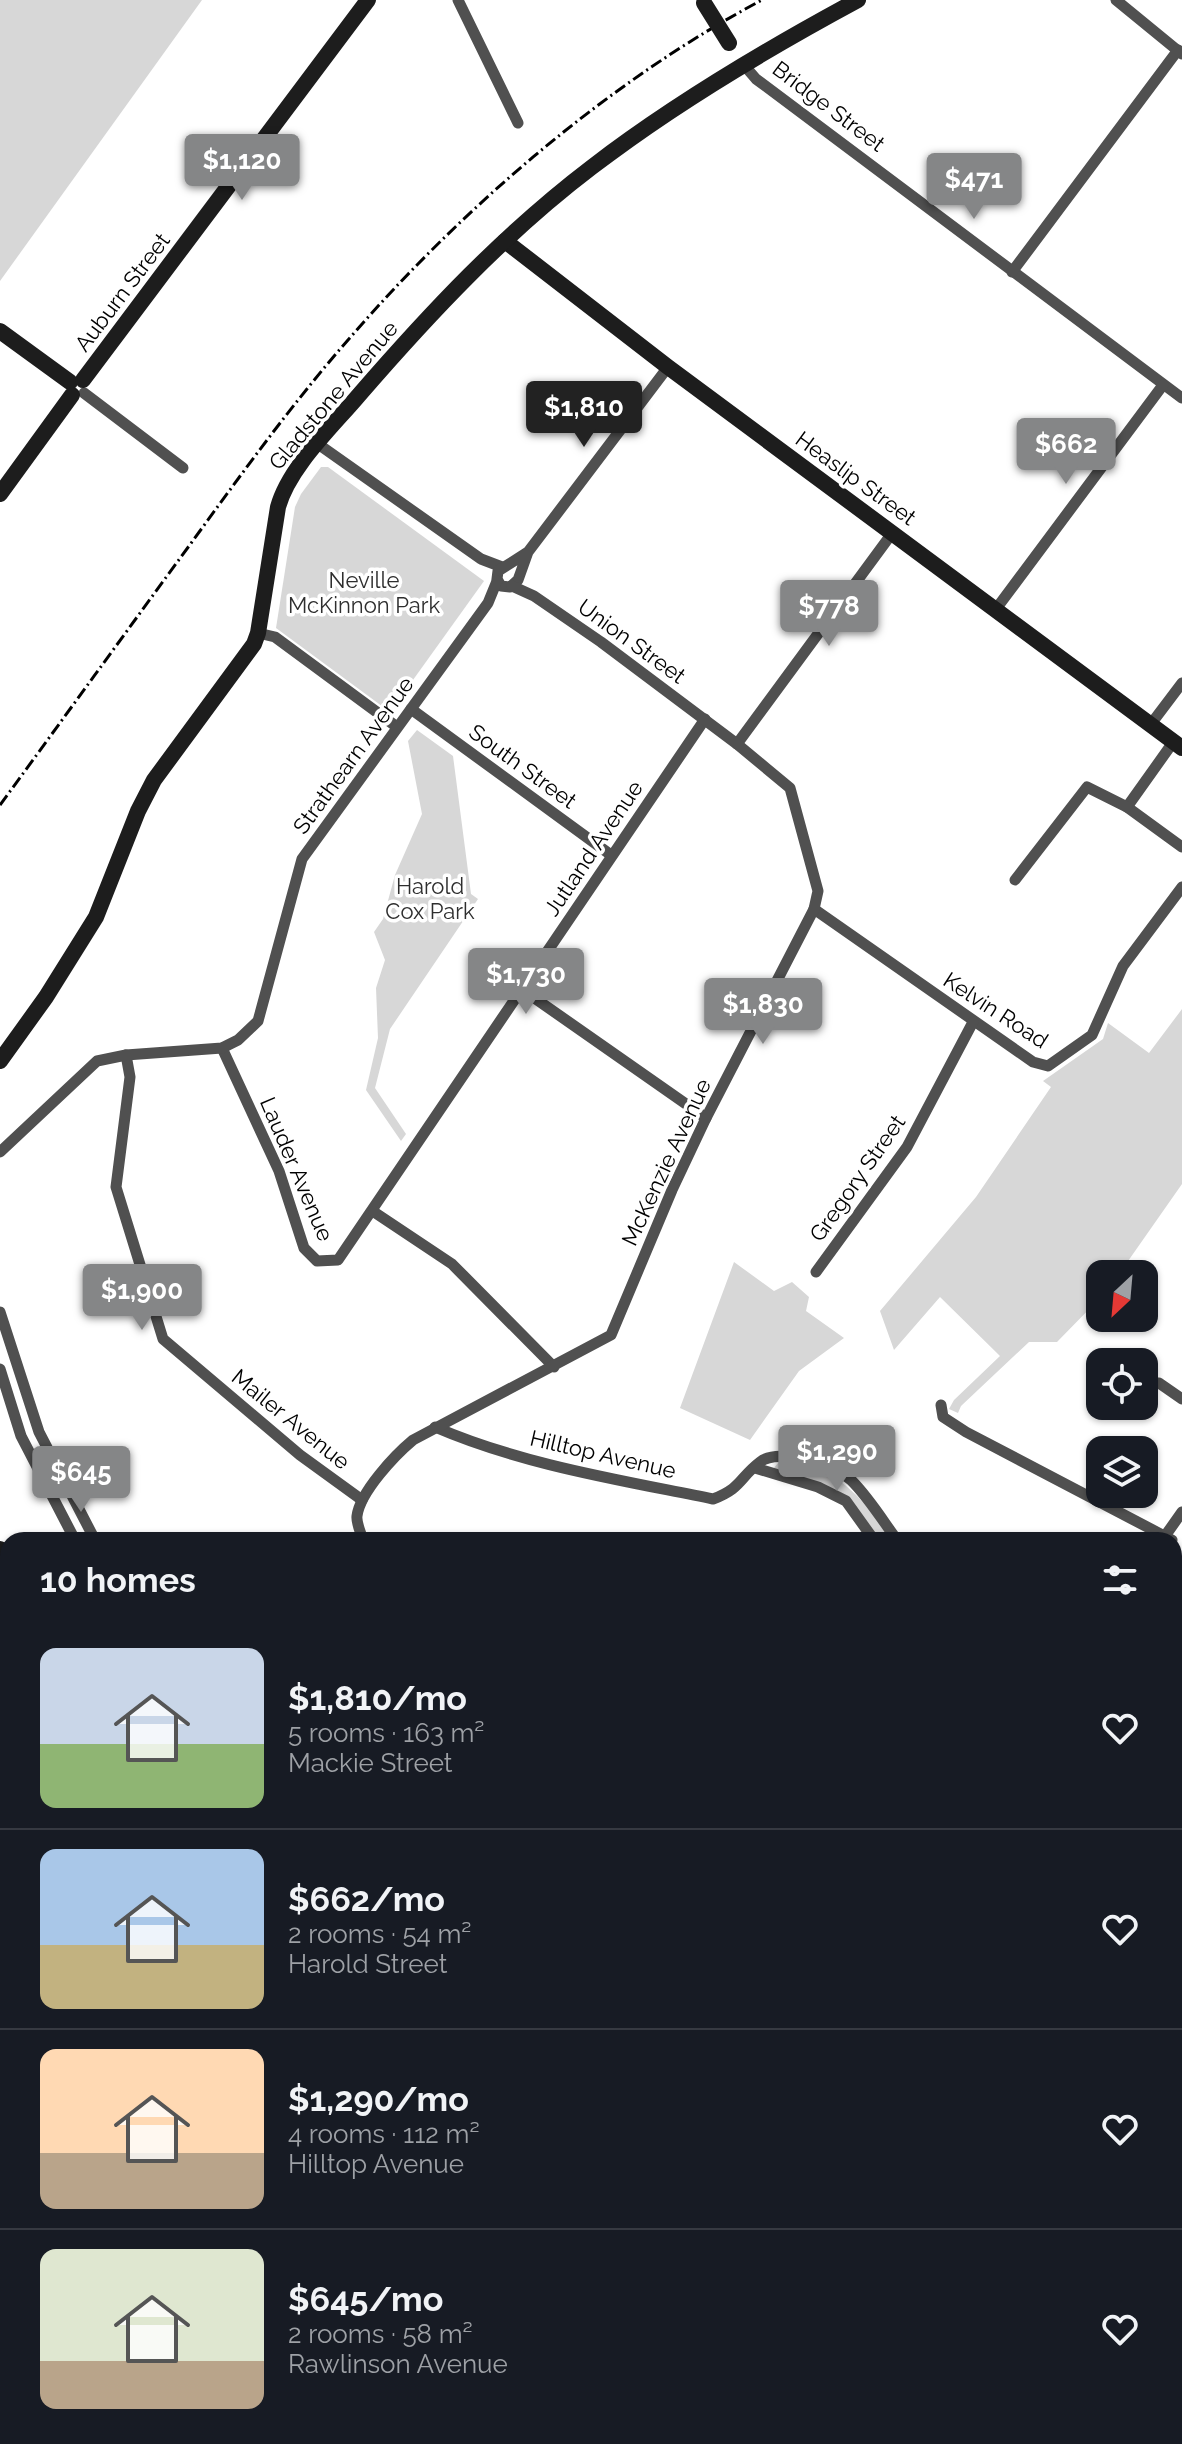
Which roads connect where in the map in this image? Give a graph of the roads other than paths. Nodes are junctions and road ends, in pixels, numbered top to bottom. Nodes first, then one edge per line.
1 (368, 0) edge
2 (458, 0) edge
3 (858, 0) edge
4 (703, 2) edge
5 (1121, 3) edge
6 (1180, 52) edge
7 (744, 65) junction
8 (518, 123) dead end
9 (505, 241) junction
10 (1012, 272) junction
11 (0, 331) edge
12 (668, 367) junction
13 (1163, 385) junction
14 (77, 387) junction
15 (1182, 398) edge
16 (318, 444) junction
17 (183, 468) dead end
18 (0, 494) edge
19 (893, 532) junction
20 (507, 577) junction
21 (996, 609) junction
22 (258, 633) junction
23 (1182, 683) edge
24 (411, 709) junction
25 (705, 719) junction
26 (1151, 724) junction
27 (397, 727) junction
28 (737, 744) junction
29 (1178, 744) edge
30 (1127, 807) junction
31 (1182, 847) edge
32 (611, 855) junction
33 (1015, 880) dead end
34 (1182, 887) edge
35 (814, 909) junction
36 (523, 990) junction
37 (973, 1022) junction
38 (222, 1048) junction
39 (126, 1055) junction
40 (0, 1061) edge
41 (706, 1118) junction
42 (0, 1152) edge
43 (374, 1212) junction
44 (317, 1261) joint
45 (816, 1272) dead end
46 (0, 1312) edge
47 (554, 1367) junction
48 (0, 1369) edge
49 (1159, 1383) dead end
50 (1182, 1399) edge
51 (941, 1405) dead end
52 (435, 1427) junction
53 (755, 1468) junction
54 (362, 1500) junction
55 (1182, 1512) edge
56 (71, 1532) edge
57 (91, 1532) edge
58 (360, 1532) edge
59 (868, 1532) edge
60 (891, 1532) edge
61 (1157, 1532) edge
62 (1173, 1532) edge

1 - 14 street, Auburn Street
2 - 8 street
3 - 7 street, Gladstone Avenue
4 - 7 street, Bridge Street, bridge
5 - 6 street
6 - 10 street
7 - 9 street, Gladstone Avenue
7 - 10 street, Bridge Street
9 - 12 street, Heaslip Street
9 - 16 street, Gladstone Avenue
10 - 13 street, Bridge Street
11 - 14 street
12 - 19 street, Heaslip Street
12 - 20 street
13 - 15 street, Bridge Street
13 - 21 street
14 - 17 street
14 - 18 street, Auburn Street
16 - 20 street, Union Street
16 - 22 street, Gladstone Avenue
19 - 21 street, Heaslip Street
19 - 28 street
20 - 24 street, Strathearn Avenue
20 - 25 street, Union Street
21 - 26 street, Heaslip Street
22 - 27 street
22 - 40 street, Gladstone Avenue
23 - 26 street
24 - 27 street, Strathearn Avenue
24 - 32 street, South Street
25 - 28 street, McKenzie Avenue
25 - 32 street, Jutland Avenue
26 - 29 street, Heaslip Street
27 - 38 street, Strathearn Avenue
28 - 35 street, McKenzie Avenue
29 - 30 street
30 - 31 street
30 - 33 street
32 - 36 street, Jutland Avenue
34 - 37 street, Kelvin Road
35 - 37 street, Kelvin Road
35 - 41 street, McKenzie Avenue
36 - 41 street
36 - 43 street, Jutland Avenue
37 - 45 street, Gregory Street
38 - 39 street
38 - 44 street, Lauder Avenue
39 - 42 street
39 - 54 street, Mailer Avenue
41 - 47 street, McKenzie Avenue
43 - 44 street, Jutland Avenue
43 - 47 street
46 - 57 street
47 - 52 street, McKenzie Avenue
48 - 56 street
49 - 50 street
51 - 61 street
52 - 53 street, Hilltop Avenue
52 - 54 street, McKenzie Avenue
53 - 59 street
53 - 60 street, Hilltop Avenue
54 - 58 street
55 - 62 street

